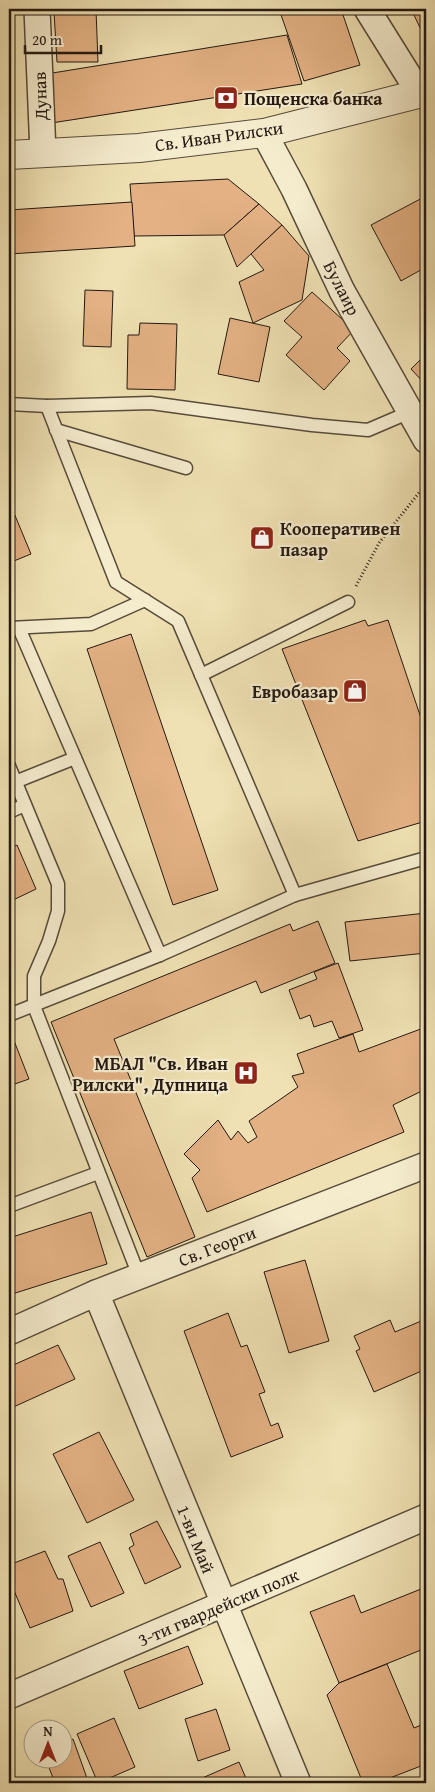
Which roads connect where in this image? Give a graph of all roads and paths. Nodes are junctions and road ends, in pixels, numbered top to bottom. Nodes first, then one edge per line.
1 (37, 9) edge
2 (367, 9) edge
3 (423, 93) edge
4 (264, 133) junction
5 (43, 153) junction
6 (9, 155) edge
7 (9, 404) edge
8 (47, 406) junction
9 (410, 412) junction
10 (56, 430) junction
11 (426, 440) edge
12 (186, 468) dead end
13 (426, 486) edge
14 (145, 600) junction
15 (348, 602) joint
16 (14, 628) edge
17 (201, 675) junction
18 (75, 758) junction
19 (9, 766) edge
20 (15, 782) junction
21 (25, 805) junction
22 (9, 812) edge
23 (426, 858) edge
24 (295, 895) junction
25 (160, 955) junction
26 (34, 1006) junction
27 (9, 1015) edge
28 (426, 1165) edge
29 (98, 1173) junction
30 (9, 1206) edge
31 (140, 1276) junction
32 (96, 1294) junction
33 (9, 1332) edge
34 (426, 1517) edge
35 (223, 1605) junction
36 (9, 1696) edge
37 (298, 1783) edge

1 - 5 street, Дунав
2 - 3 street
3 - 4 street, Св. Иван Рилски
4 - 5 street, Св. Иван Рилски
4 - 9 street, Булаир
5 - 6 street, Св. Иван Рилски
7 - 8 lane
8 - 9 lane
8 - 10 lane
9 - 11 street, Булаир
10 - 12 lane
10 - 14 lane
13 - 15 path
14 - 16 lane
14 - 17 lane
15 - 17 lane
16 - 18 lane
17 - 24 lane
18 - 20 lane
18 - 25 lane
19 - 20 lane
20 - 21 lane
21 - 22 lane
21 - 26 lane
23 - 24 lane
24 - 25 lane
25 - 26 lane
26 - 27 lane
26 - 29 lane
28 - 31 street, Св. Георги
29 - 30 lane
29 - 31 lane
31 - 32 street, Св. Георги
32 - 33 street, Св. Георги
32 - 35 street, 1-ви Май
34 - 35 street, 3-ти гвардейски полк
35 - 36 street, 3-ти гвардейски полк
35 - 37 street, 1-ви Май

